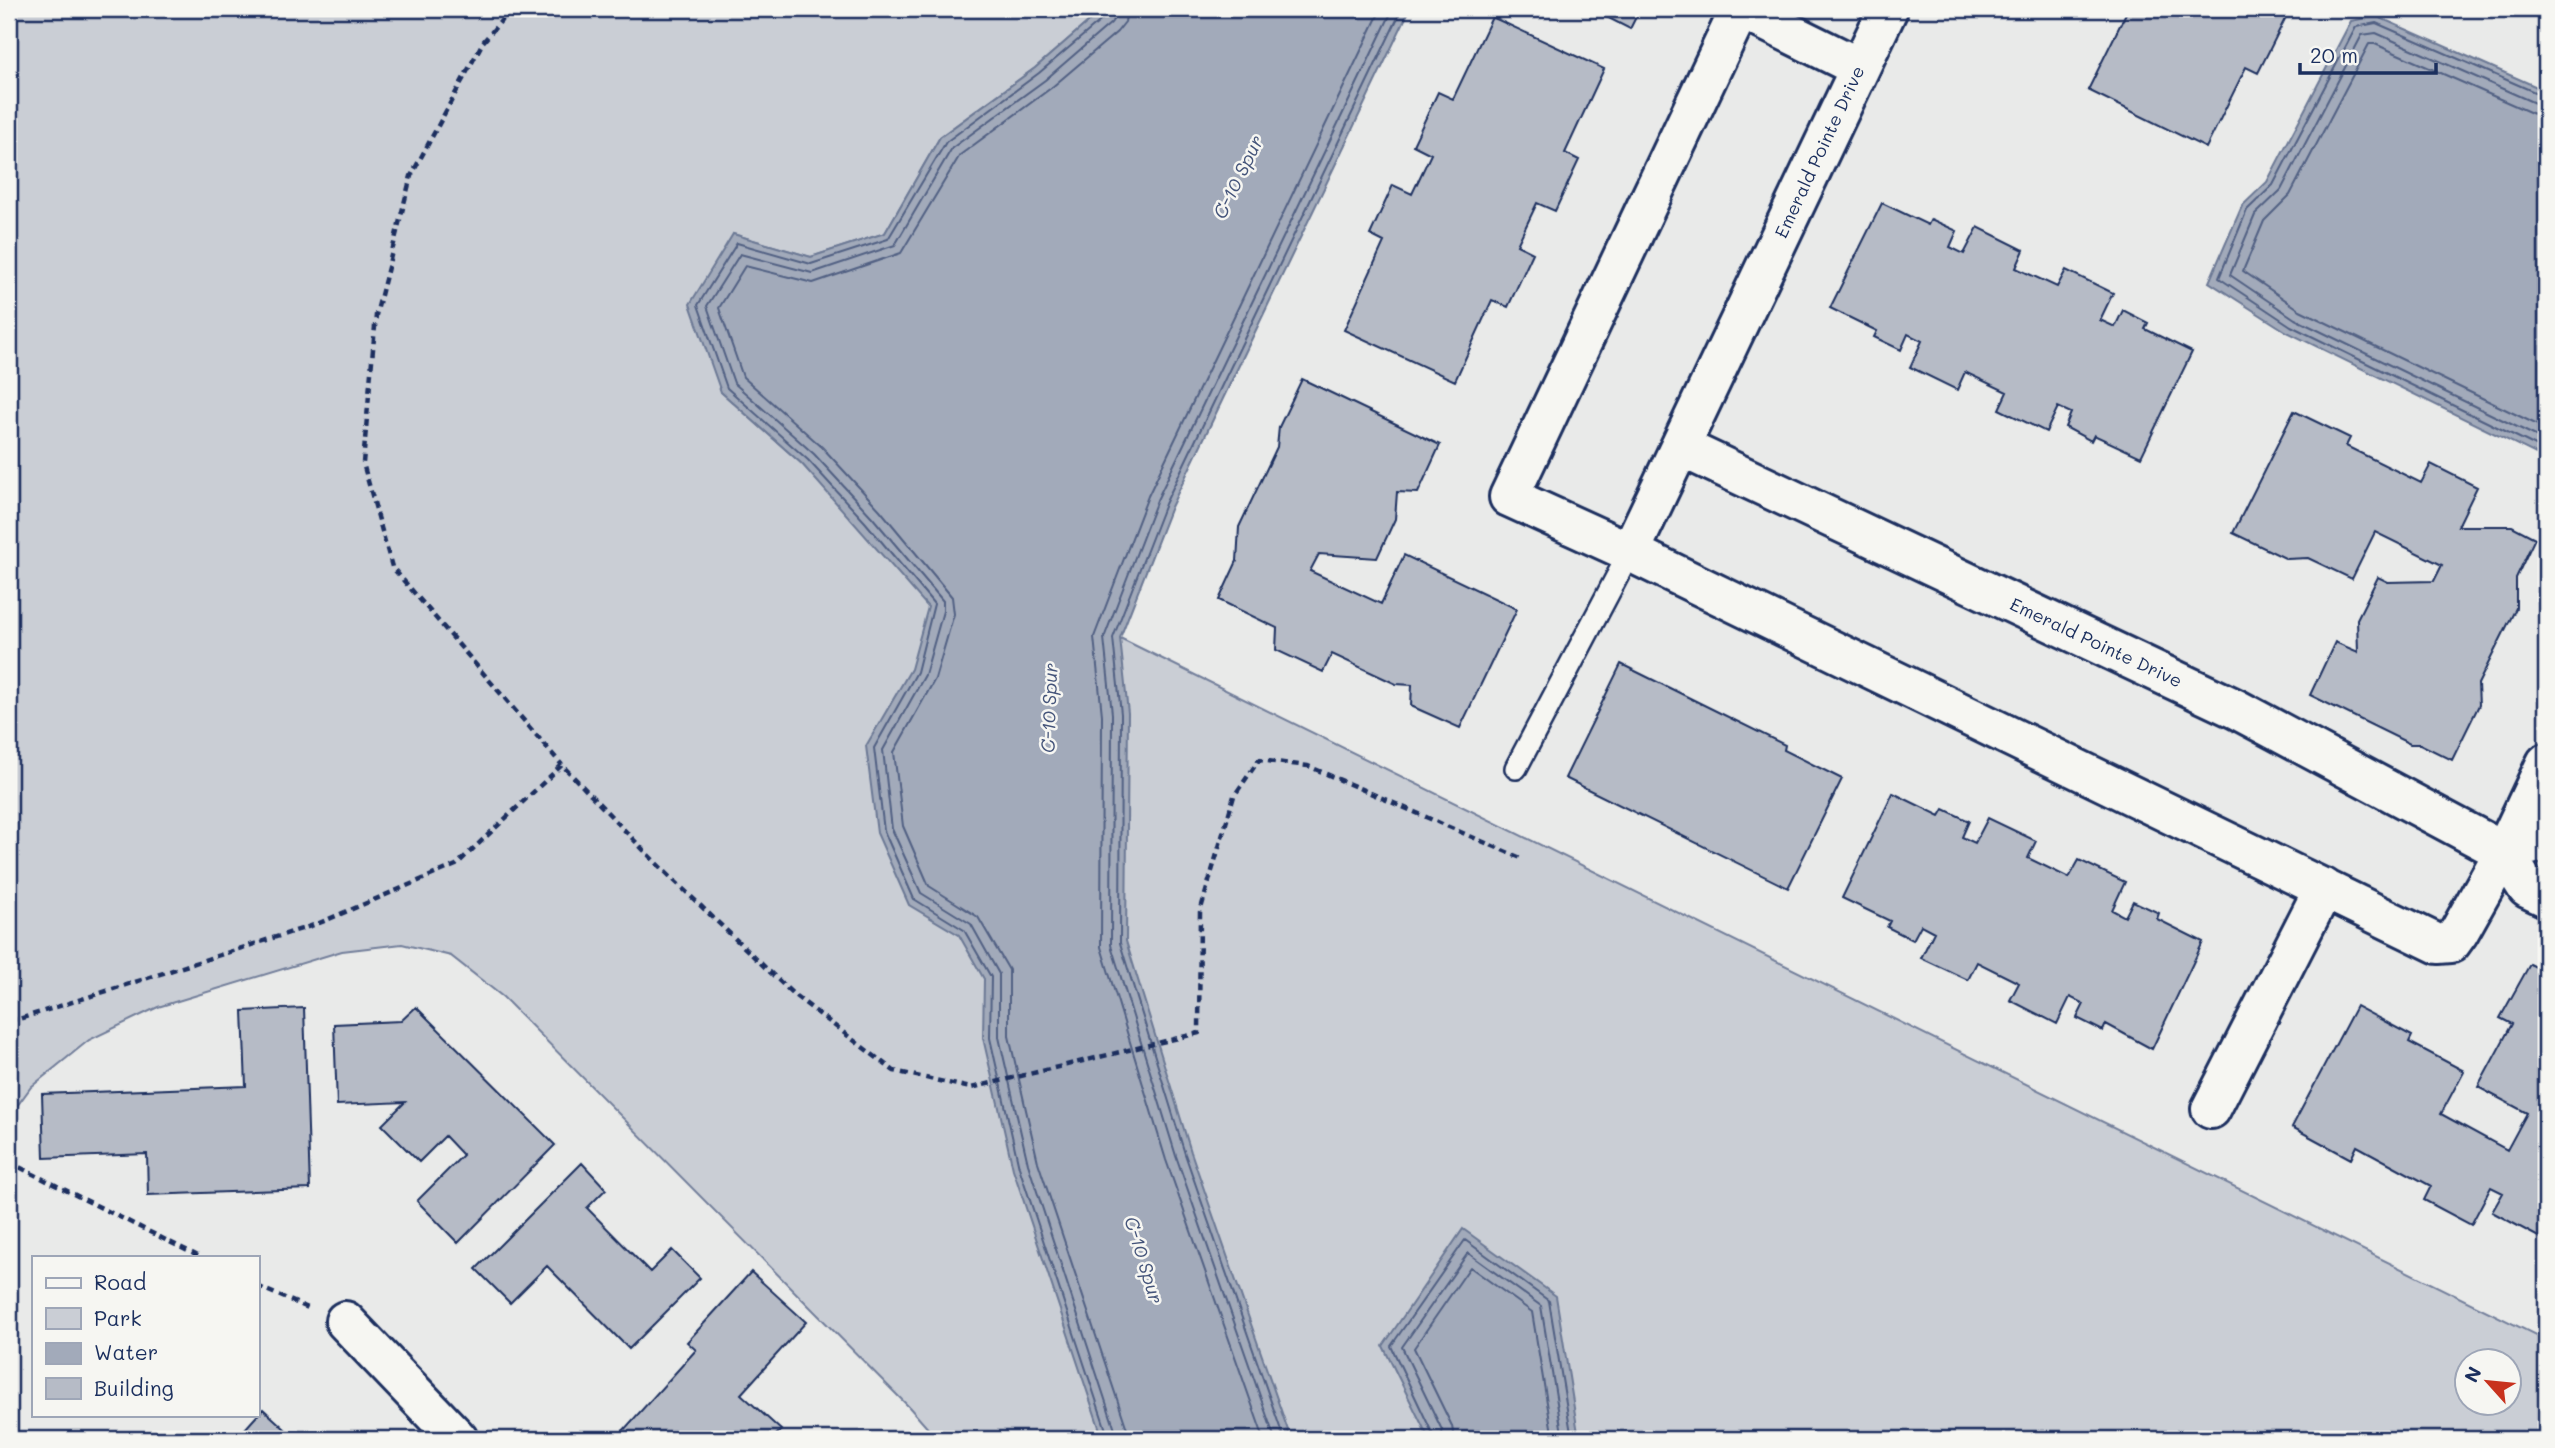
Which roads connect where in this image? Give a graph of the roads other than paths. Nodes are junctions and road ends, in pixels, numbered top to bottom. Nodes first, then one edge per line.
1 (1741, 9) edge
2 (1888, 9) edge
3 (1860, 68) junction
4 (1681, 447) junction
5 (1630, 552) junction
6 (2546, 764) edge
7 (1516, 768) dead end
8 (2546, 841) edge
9 (2504, 852) junction
10 (2324, 888) junction
11 (2546, 897) edge
12 (2211, 1109) dead end
13 (345, 1321) road end
14 (458, 1439) edge

1 - 3 street
1 - 5 street
2 - 3 street, Emerald Pointe Drive
3 - 4 street, Emerald Pointe Drive
4 - 5 street, Emerald Pointe Drive
4 - 9 street, Emerald Pointe Drive
5 - 7 lane
5 - 10 street
6 - 9 street
8 - 9 street
9 - 10 street
9 - 11 street, Emerald Pointe Drive
10 - 12 street
13 - 14 street

